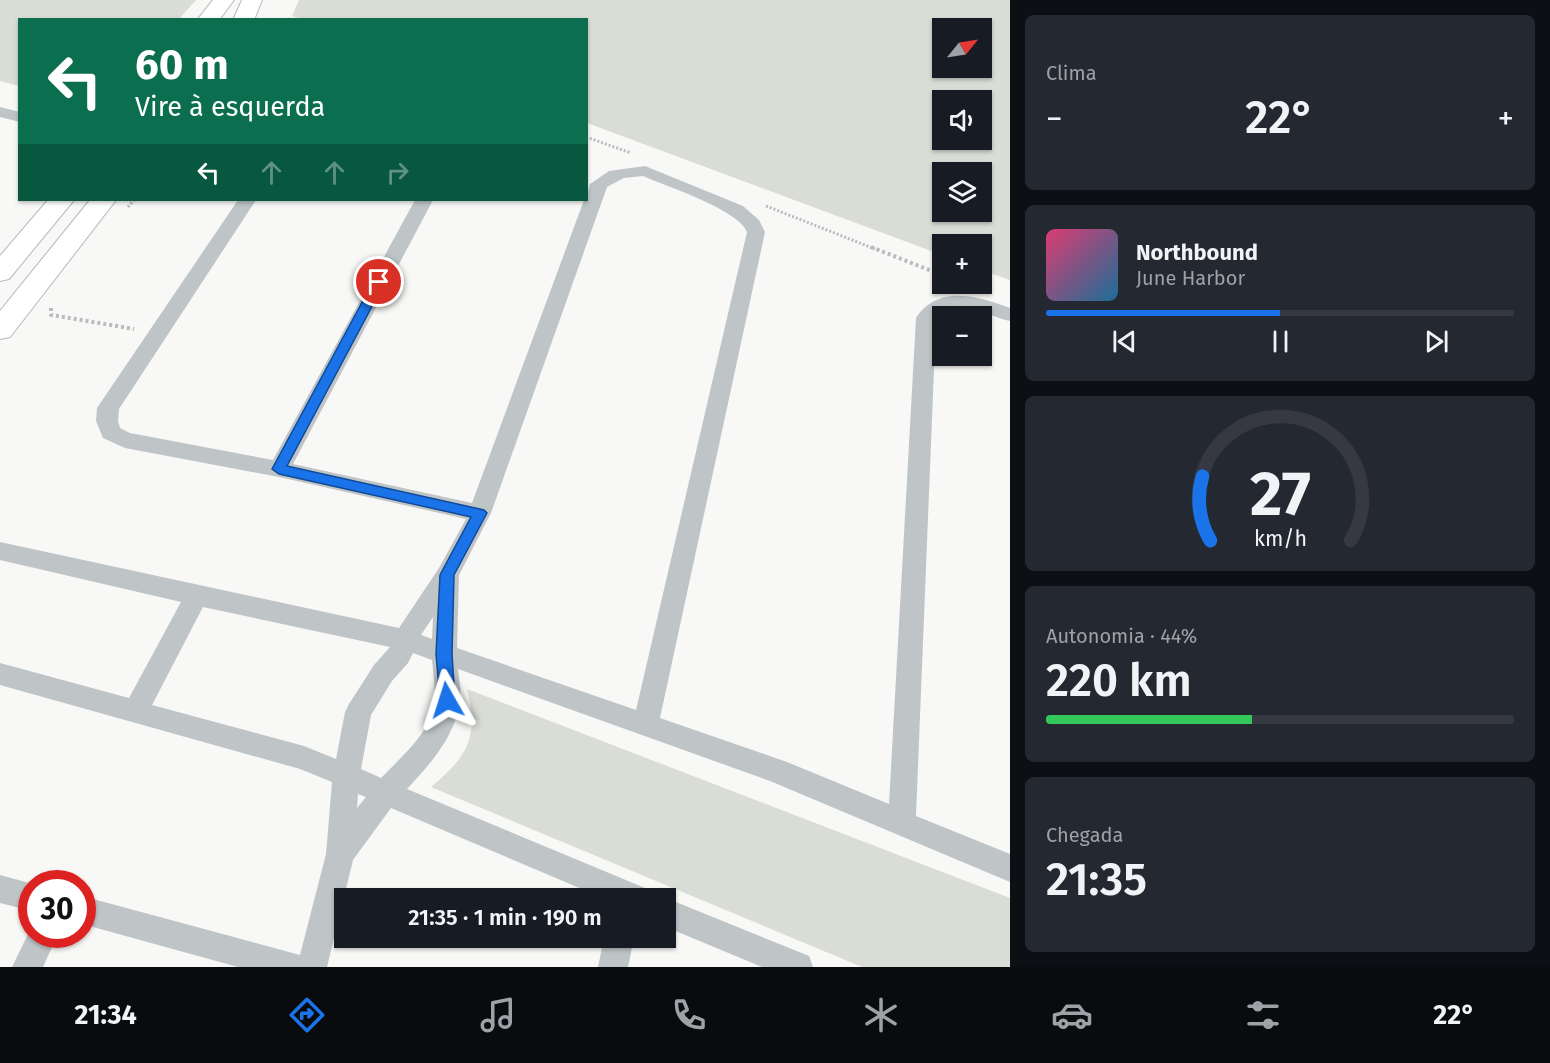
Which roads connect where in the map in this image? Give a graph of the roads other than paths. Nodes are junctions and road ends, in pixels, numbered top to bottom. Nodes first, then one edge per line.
1 (224, 0) edge
2 (252, 0) edge
3 (209, 18) edge
4 (244, 18) edge
5 (0, 112) edge
6 (18, 116) edge
7 (60, 201) edge
8 (247, 201) edge
9 (423, 201) edge
10 (115, 204) edge
11 (0, 273) edge
12 (1010, 315) edge
13 (0, 330) edge
14 (279, 469) junction
15 (480, 513) junction
16 (0, 551) edge
17 (447, 575) junction
18 (197, 597) junction
19 (405, 640) junction
20 (444, 654) junction
21 (0, 674) edge
22 (135, 712) junction
23 (646, 724) junction
24 (346, 775) junction
25 (385, 792) junction
26 (902, 823) junction
27 (340, 854) junction
28 (1010, 868) edge
29 (607, 888) edge
30 (0, 889) edge
31 (18, 894) edge
32 (96, 914) edge
33 (676, 916) edge
34 (36, 948) edge
35 (617, 948) edge
36 (27, 967) edge
37 (293, 967) edge
38 (312, 967) edge
39 (613, 967) edge
40 (798, 967) edge

1 - 3 main road
2 - 4 main road
5 - 6 street
7 - 11 main road
8 - 14 street
9 - 14 street
10 - 13 main road
12 - 26 street
14 - 15 street
15 - 17 street
15 - 23 street
16 - 18 street
17 - 19 street
17 - 20 street
18 - 19 street
18 - 22 street
19 - 20 street
19 - 24 street
20 - 23 street
20 - 25 street
21 - 22 street
22 - 24 street
23 - 26 street
24 - 25 street
24 - 27 street
25 - 27 street
25 - 29 street
26 - 28 street
27 - 38 street
30 - 31 street
32 - 37 street
33 - 40 street
34 - 36 street
35 - 39 street

